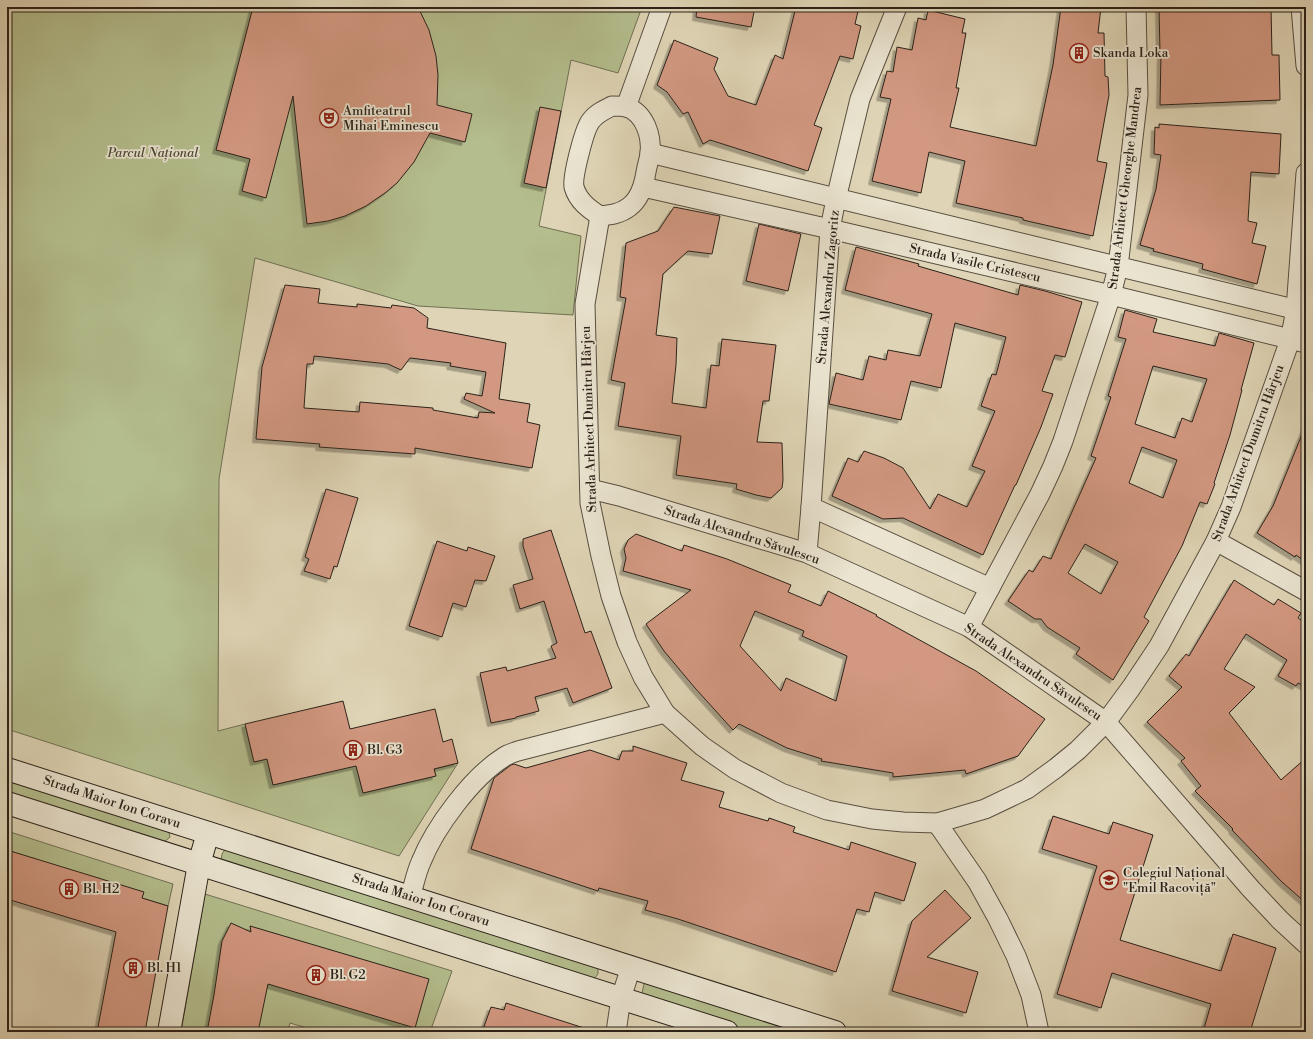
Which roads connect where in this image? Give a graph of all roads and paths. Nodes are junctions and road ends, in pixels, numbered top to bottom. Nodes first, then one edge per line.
1 (662, 7) edge
2 (897, 7) edge
3 (1136, 7) edge
4 (1301, 7) edge
5 (1306, 66) edge
6 (626, 107) junction
7 (650, 153) junction
8 (1306, 173) edge
9 (643, 187) junction
10 (836, 199) junction
11 (600, 216) junction
12 (830, 228) junction
13 (1118, 267) junction
14 (1112, 295) junction
15 (1301, 311) edge
16 (1298, 342) edge
17 (590, 489) junction
18 (811, 507) junction
19 (1216, 541) junction
20 (807, 553) junction
21 (990, 588) junction
22 (1306, 591) edge
23 (969, 627) junction
24 (665, 713) junction
25 (1106, 722) junction
26 (7, 769) edge
27 (7, 803) edge
28 (937, 823) junction
29 (208, 833) junction
30 (199, 864) junction
31 (410, 897) junction
32 (1306, 944) edge
33 (631, 967) junction
34 (621, 998) junction
35 (169, 1032) edge
36 (616, 1032) edge
37 (727, 1032) edge
38 (835, 1032) edge
39 (1039, 1032) edge

1 - 6 street
2 - 10 street, Strada Alexandru Zagoritz
3 - 13 street, Strada Arhitect Gheorghe Mandrea
4 - 5 street
6 - 7 street
6 - 11 street
7 - 9 street
7 - 10 street
8 - 15 street, Strada Arhitect Dumitru Hârjeu
9 - 11 street
9 - 12 street, Strada Vasile Cristescu
10 - 12 street, Strada Alexandru Zagoritz
10 - 13 street
11 - 17 street, Strada Arhitect Dumitru Hârjeu
12 - 14 street, Strada Vasile Cristescu
12 - 18 street, Strada Alexandru Zagoritz
13 - 14 street, Strada Arhitect Gheorghe Mandrea
13 - 15 street
14 - 16 street, Strada Vasile Cristescu
14 - 21 street, Strada Arhitect Gheorghe Mandrea
15 - 16 street, Strada Arhitect Dumitru Hârjeu
16 - 19 street, Strada Arhitect Dumitru Hârjeu
17 - 20 street, Strada Alexandru Săvulescu
17 - 24 street, Strada Arhitect Dumitru Hârjeu
18 - 20 street, Strada Alexandru Zagoritz
18 - 21 street
19 - 22 street
19 - 25 street, Strada Arhitect Dumitru Hârjeu
20 - 23 street, Strada Alexandru Săvulescu
21 - 23 street, Strada Arhitect Gheorghe Mandrea
23 - 25 street, Strada Alexandru Săvulescu
24 - 28 street, Strada Arhitect Dumitru Hârjeu
24 - 31 street
25 - 28 street, Strada Arhitect Dumitru Hârjeu
25 - 32 street, Strada Alexandru Săvulescu
26 - 29 street, Strada Maior Ion Coravu
27 - 30 street
28 - 39 street
29 - 30 street
29 - 31 street, Strada Maior Ion Coravu
30 - 34 street
30 - 35 street
31 - 33 street, Strada Maior Ion Coravu
33 - 34 street
33 - 38 street, Strada Maior Ion Coravu
34 - 36 street
34 - 37 street

